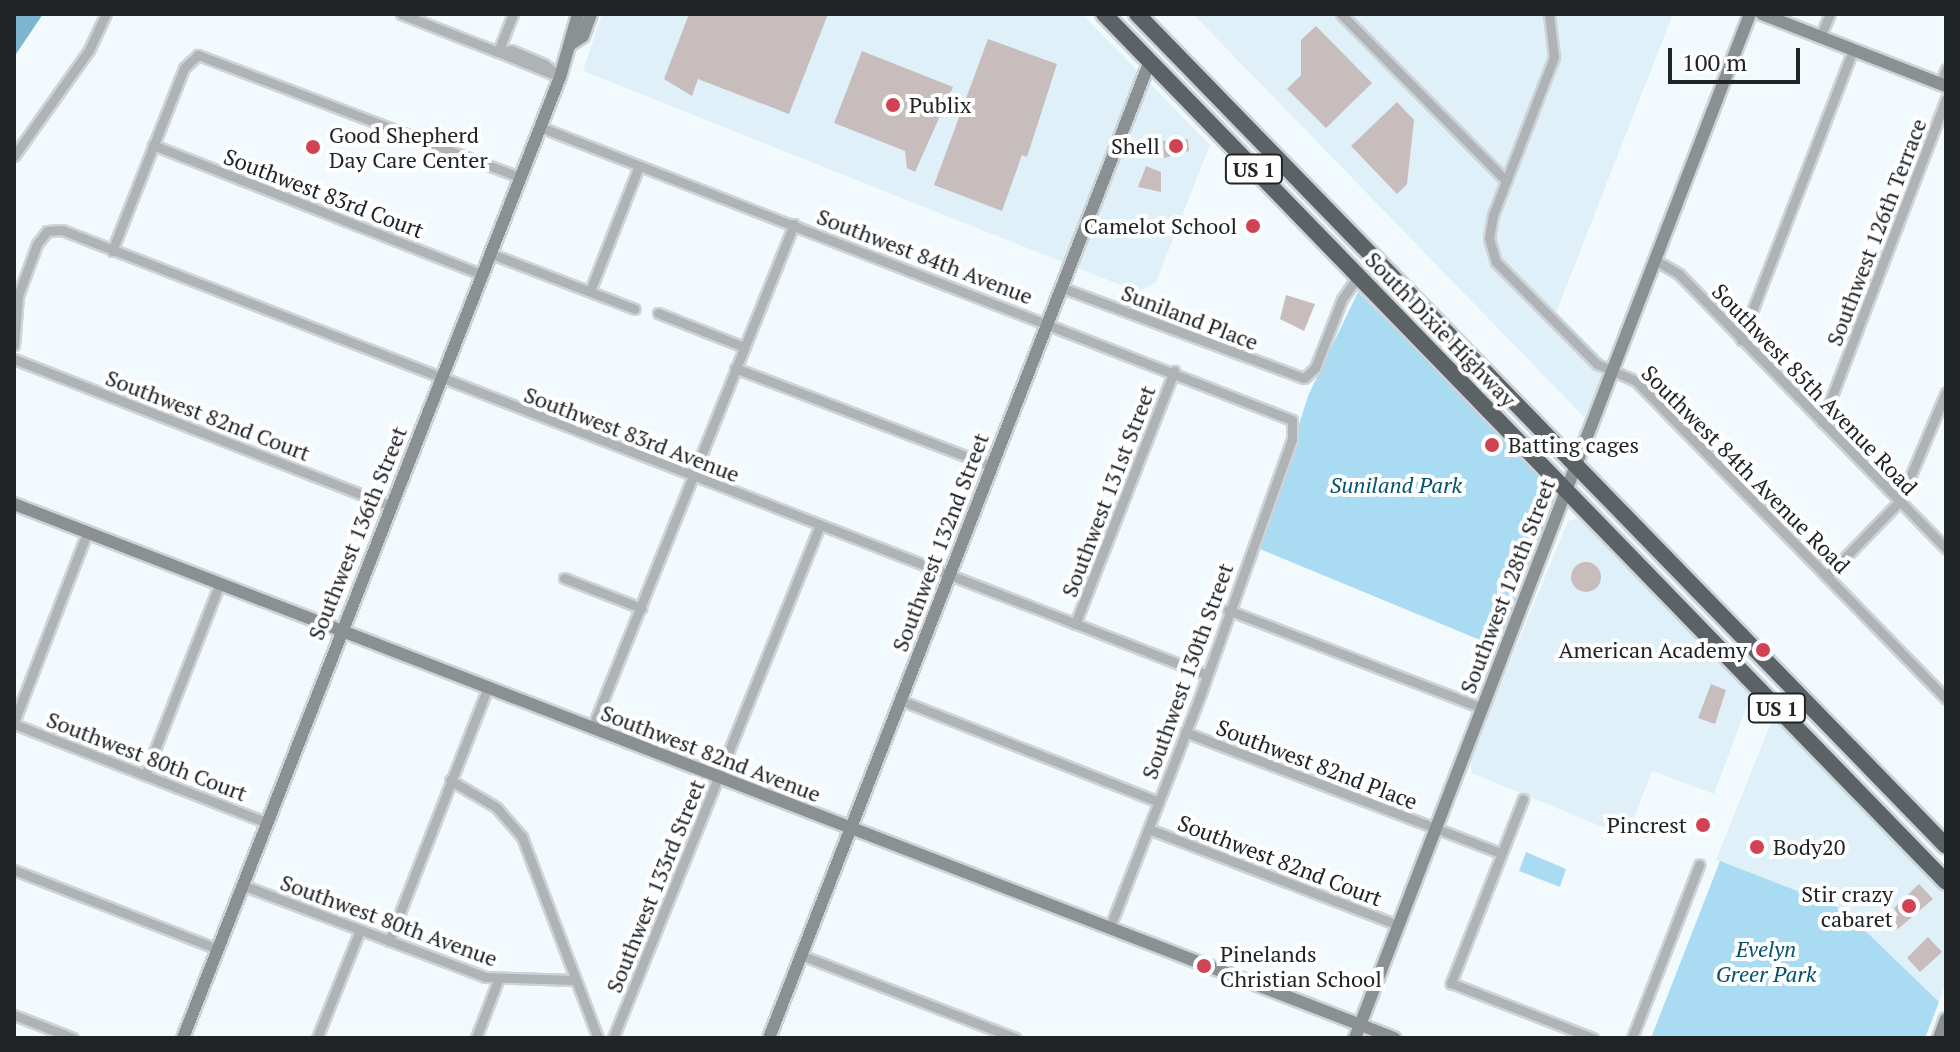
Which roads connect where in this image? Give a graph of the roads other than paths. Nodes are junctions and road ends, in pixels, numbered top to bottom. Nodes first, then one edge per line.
1 (106, 14) edge
2 (513, 14) edge
3 (578, 14) edge
4 (591, 14) edge
5 (1104, 14) edge
6 (1137, 14) edge
7 (1341, 14) edge
8 (1549, 14) edge
9 (1750, 14) edge
10 (1762, 14) edge
11 (1830, 14) edge
12 (407, 15) edge
13 (1820, 37) junction
14 (571, 44) junction
15 (1168, 45) junction
16 (1853, 50) junction
17 (498, 52) junction
18 (1150, 61) junction
19 (1946, 69) edge
20 (560, 77) junction
21 (1943, 85) edge
22 (1946, 99) edge
23 (540, 127) junction
24 (153, 145) junction
25 (14, 156) edge
26 (639, 166) junction
27 (519, 177) junction
28 (1506, 181) junction
29 (794, 224) junction
30 (112, 251) junction
31 (489, 253) junction
32 (1377, 258) junction
33 (1655, 260) junction
34 (481, 274) junction
35 (1358, 276) junction
36 (1060, 287) junction
37 (590, 291) junction
38 (635, 309) dead end
39 (658, 313) dead end
40 (1046, 322) junction
41 (1741, 340) junction
42 (14, 345) edge
43 (744, 347) junction
44 (14, 359) edge
45 (735, 368) junction
46 (1612, 369) junction
47 (1174, 371) junction
48 (439, 379) junction
49 (1946, 392) edge
50 (1822, 422) junction
51 (1294, 425) joint
52 (1575, 464) junction
53 (991, 466) junction
54 (695, 478) junction
55 (1566, 490) junction
56 (1900, 501) junction
57 (14, 504) edge
58 (389, 505) junction
59 (820, 525) junction
60 (87, 533) junction
61 (1946, 549) edge
62 (948, 575) junction
63 (1827, 576) junction
64 (564, 578) dead end
65 (219, 585) junction
66 (641, 608) junction
67 (1228, 610) junction
68 (1724, 617) junction
69 (1075, 624) junction
70 (339, 631) junction
71 (1706, 634) junction
72 (1205, 674) junction
73 (487, 689) junction
74 (1946, 699) edge
75 (900, 700) junction
76 (1482, 708) junction
77 (14, 723) edge
78 (592, 728) junction
79 (1185, 732) junction
80 (1866, 764) junction
81 (145, 775) junction
82 (718, 777) junction
83 (450, 780) junction
84 (1848, 781) junction
85 (1523, 799) dead end
86 (1159, 802) junction
87 (266, 822) junction
88 (850, 828) junction
89 (1435, 828) junction
90 (1149, 829) junction
91 (1946, 846) edge
92 (1501, 853) junction
93 (1699, 865) dead end
94 (14, 870) edge
95 (1946, 882) edge
96 (242, 885) junction
97 (1398, 925) junction
98 (1109, 929) junction
99 (360, 930) junction
100 (389, 941) junction
101 (218, 949) junction
102 (801, 955) junction
103 (498, 980) junction
104 (573, 980) junction
105 (14, 1015) edge
106 (1946, 1019) edge
107 (1361, 1025) junction
108 (73, 1038) edge
109 (183, 1038) edge
110 (317, 1038) edge
111 (476, 1038) edge
112 (598, 1038) edge
113 (613, 1038) edge
114 (769, 1038) edge
115 (1015, 1038) edge
116 (1355, 1038) edge
117 (1394, 1038) edge
118 (1593, 1038) edge
119 (1632, 1038) edge
120 (1939, 1038) edge

1 - 25 street
2 - 17 street
3 - 14 street, Southwest 136th Street
4 - 14 street, Southwest 136th Street
5 - 18 highway, South Dixie Highway / US 1
6 - 15 highway, South Dixie Highway / US 1
7 - 28 street
8 - 28 street
9 - 33 street, Southwest 128th Street
10 - 13 street
11 - 13 street
12 - 17 street
13 - 16 street
14 - 20 street, Southwest 136th Street
15 - 18 highway
15 - 32 highway, South Dixie Highway / US 1
16 - 21 street
16 - 41 street
17 - 20 street
18 - 35 highway, South Dixie Highway / US 1
18 - 36 street, Southwest 132nd Street
19 - 21 street
20 - 23 street, Southwest 136th Street
22 - 50 street, Southwest 126th Terrace
23 - 26 street, Southwest 84th Avenue
23 - 27 street, Southwest 136th Street
24 - 27 street
24 - 30 street
24 - 34 street, Southwest 83rd Court
26 - 29 street, Southwest 84th Avenue
26 - 37 street
27 - 31 street, Southwest 136th Street
28 - 46 street, Southwest 84th Avenue Road
29 - 40 street, Southwest 84th Avenue
29 - 43 street
30 - 42 street, Southwest 83rd Avenue
30 - 48 street, Southwest 83rd Avenue
31 - 34 street, Southwest 136th Street
31 - 37 street
32 - 35 highway
32 - 52 highway, South Dixie Highway / US 1
33 - 41 street, Southwest 85th Avenue Road
33 - 46 street, Southwest 128th Street
34 - 48 street, Southwest 136th Street
35 - 36 street, Suniland Place
35 - 55 highway, South Dixie Highway / US 1
36 - 40 street, Southwest 132nd Street
37 - 38 street
39 - 43 street
40 - 47 street, Southwest 84th Avenue
40 - 53 street, Southwest 132nd Street
41 - 50 street, Southwest 85th Avenue Road
43 - 45 street
44 - 58 street, Southwest 82nd Court
45 - 53 street
45 - 54 street
46 - 52 street, Southwest 128th Street
46 - 63 street, Southwest 84th Avenue Road
47 - 51 street, Southwest 84th Avenue
47 - 69 street, Southwest 131st Street
48 - 54 street, Southwest 83rd Avenue
48 - 58 street, Southwest 136th Street
49 - 56 street
50 - 56 street, Southwest 85th Avenue Road
51 - 67 street, Southwest 130th Street
52 - 55 street, Southwest 128th Street
52 - 68 highway, South Dixie Highway / US 1
53 - 62 street, Southwest 132nd Street
54 - 59 street, Southwest 83rd Avenue
54 - 66 street
55 - 71 highway, South Dixie Highway / US 1
55 - 76 street, Southwest 128th Street
56 - 61 street, Southwest 85th Avenue Road
56 - 63 street
57 - 60 street, Southwest 82nd Avenue
58 - 70 street, Southwest 136th Street
59 - 62 street, Southwest 83rd Avenue
59 - 82 street, Southwest 133rd Street
60 - 65 street, Southwest 82nd Avenue
60 - 77 street
62 - 69 street, Southwest 83rd Avenue
62 - 75 street, Southwest 132nd Street
63 - 74 street, Southwest 84th Avenue Road
64 - 66 street
65 - 70 street, Southwest 82nd Avenue
65 - 81 street
66 - 78 street
67 - 72 street, Southwest 130th Street
67 - 76 street
68 - 71 highway
68 - 80 highway, South Dixie Highway / US 1
69 - 72 street, Southwest 83rd Avenue
70 - 73 street, Southwest 82nd Avenue
70 - 87 street, Southwest 136th Street
71 - 84 highway, South Dixie Highway / US 1
72 - 79 street, Southwest 130th Street
73 - 78 street, Southwest 82nd Avenue
73 - 83 street
75 - 86 street, Southwest 82nd Court
75 - 88 street, Southwest 132nd Street
76 - 89 street, Southwest 128th Street
77 - 81 street, Southwest 80th Court
78 - 82 street, Southwest 82nd Avenue
79 - 86 street, Southwest 130th Street
79 - 89 street, Southwest 82nd Place
80 - 84 street
80 - 91 highway, South Dixie Highway / US 1
81 - 87 street, Southwest 80th Court
82 - 88 street, Southwest 82nd Avenue
82 - 113 street, Southwest 133rd Street
83 - 100 street
83 - 104 street
84 - 95 highway, South Dixie Highway / US 1
85 - 92 street
86 - 90 street, Southwest 130th Street
87 - 96 street, Southwest 136th Street
88 - 98 street, Southwest 82nd Avenue
88 - 102 street, Southwest 132nd Street
89 - 92 street, Southwest 82nd Place
89 - 97 street, Southwest 128th Street
90 - 97 street, Southwest 82nd Court
90 - 98 street, Southwest 130th Street
92 - 118 street
93 - 119 street
94 - 101 street
96 - 99 street, Southwest 80th Avenue
96 - 101 street, Southwest 136th Street
97 - 107 street, Southwest 128th Street
98 - 107 street, Southwest 82nd Avenue
99 - 100 street, Southwest 80th Avenue
99 - 110 street
100 - 103 street, Southwest 80th Avenue
101 - 109 street, Southwest 136th Street
102 - 114 street, Southwest 132nd Street
102 - 115 street
103 - 104 street, Southwest 80th Avenue
103 - 111 street
104 - 112 street
105 - 108 street
106 - 120 street
107 - 116 street, Southwest 128th Street
107 - 117 street, Southwest 82nd Avenue

